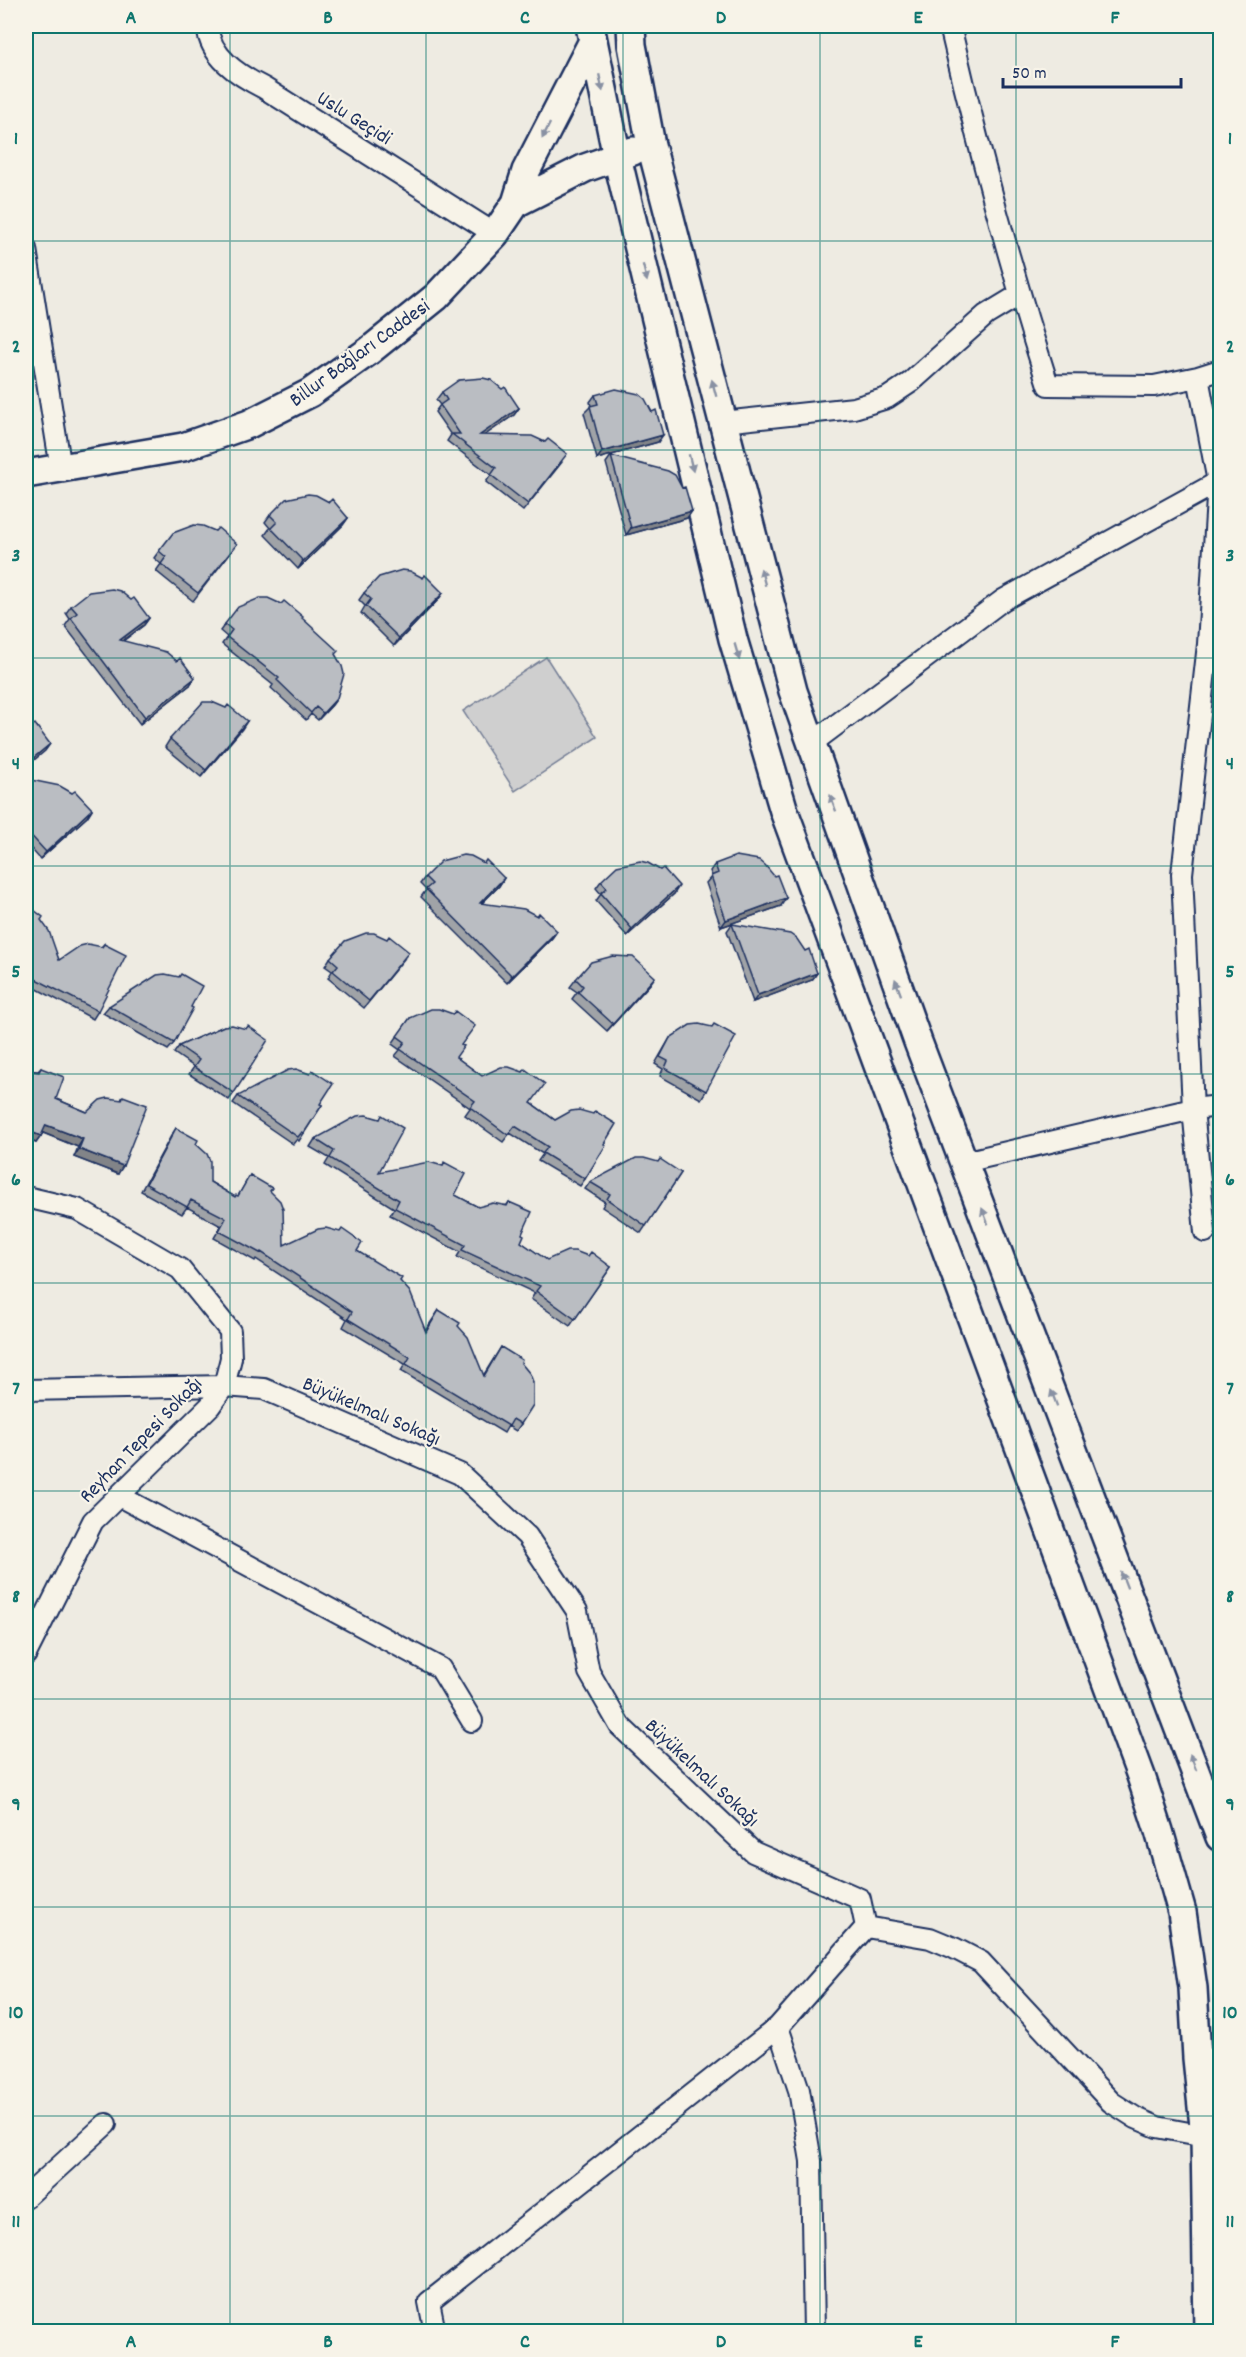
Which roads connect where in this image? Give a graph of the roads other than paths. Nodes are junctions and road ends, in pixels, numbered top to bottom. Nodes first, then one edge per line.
1 (207, 26) edge
2 (631, 26) edge
3 (950, 26) edge
4 (592, 34) edge
5 (651, 145) junction
6 (617, 157) junction
7 (516, 203) junction
8 (495, 234) junction
9 (26, 249) edge
10 (1019, 296) junction
11 (1221, 370) edge
12 (1198, 378) junction
13 (723, 422) junction
14 (61, 469) junction
15 (26, 474) edge
16 (1218, 482) junction
17 (812, 743) junction
18 (1221, 1106) edge
19 (1193, 1109) junction
20 (964, 1162) junction
21 (26, 1197) edge
22 (1205, 1232) dead end
23 (224, 1386) junction
24 (26, 1390) edge
25 (119, 1496) junction
26 (26, 1654) edge
27 (472, 1721) dead end
28 (1221, 1837) edge
29 (866, 1927) junction
30 (778, 2027) junction
31 (106, 2124) dead end
32 (1205, 2136) junction
33 (26, 2197) edge
34 (435, 2331) edge
35 (814, 2331) edge
36 (1208, 2331) edge

1 - 8 street, Uslu Geçidi
2 - 5 street
3 - 10 street
4 -> 6 street
4 -> 7 street, Billur Bağları Caddesi
5 - 6 street
13 -> 5 street
6 - 7 street
6 -> 32 street
7 - 8 street, Billur Bağları Caddesi
8 - 14 street, Billur Bağları Caddesi
9 - 14 street
10 - 12 street
10 - 13 street
11 - 12 street
12 - 16 street
17 -> 13 street
14 - 15 street, Billur Bağları Caddesi
16 - 17 street
16 - 19 street
20 -> 17 street
18 - 19 street
19 - 20 street
19 - 22 street
28 -> 20 street
21 - 23 street
23 - 24 street
23 - 25 street, Reyhan Tepesi Sokağı
23 - 29 street, Büyükelmalı Sokağı
25 - 26 street, Reyhan Tepesi Sokağı
25 - 27 street
29 - 30 street
29 - 32 street
30 - 34 street
30 - 35 street
31 - 33 street
32 - 36 street

